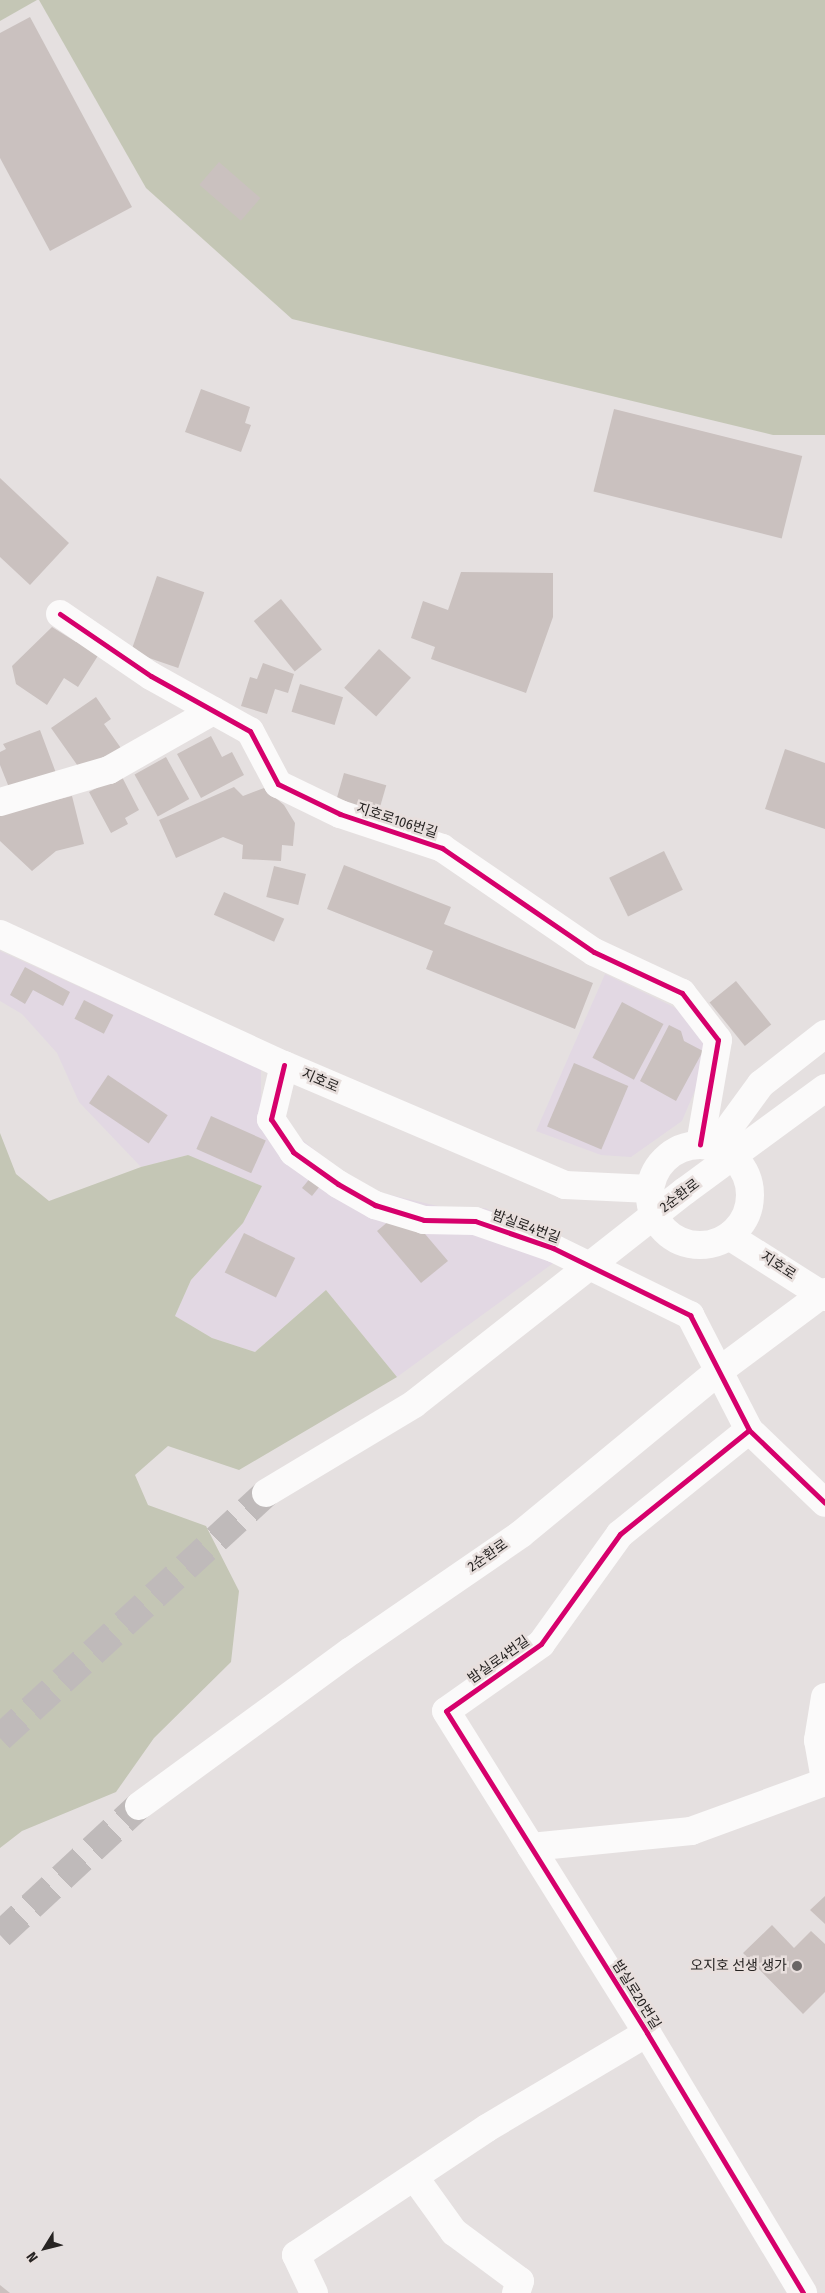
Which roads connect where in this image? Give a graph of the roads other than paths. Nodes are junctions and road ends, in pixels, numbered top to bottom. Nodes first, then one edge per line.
1 (60, 614) dead end
2 (214, 711) junction
3 (0, 802) edge
4 (0, 934) edge
5 (825, 1034) edge
6 (284, 1065) junction
7 (825, 1088) edge
8 (707, 1145) junction
9 (650, 1189) junction
10 (729, 1236) junction
11 (825, 1292) edge
12 (825, 1297) edge
13 (749, 1430) junction
14 (266, 1493) tunnel mouth
15 (825, 1503) edge
16 (825, 1697) edge
17 (446, 1711) joint
18 (825, 1781) edge
19 (139, 1806) tunnel mouth
20 (531, 1847) junction
21 (647, 2033) junction
22 (415, 2178) junction
23 (314, 2293) edge
24 (516, 2293) edge
25 (803, 2293) edge

1 - 2 main road, 지호로106번길
2 - 3 main road
2 - 8 main road, 지호로106번길
4 - 6 main road, 지호로
5 - 8 main road
6 - 9 main road, 지호로
6 - 13 main road, 밤실로4번길
7 - 14 main road, 2순환로
8 - 9 main road
8 - 10 main road
9 - 10 main road
10 - 12 main road, 지호로
11 - 19 main road, 2순환로
13 - 15 main road, 밤실로4번길
13 - 17 main road, 밤실로4번길
16 - 18 main road
17 - 20 main road, 밤실로20번길
18 - 20 main road
20 - 21 main road, 밤실로20번길
21 - 22 main road, 밤실로20번길
21 - 25 main road, 밤실로20번길
22 - 23 main road, 밤실로20번길
22 - 24 main road

